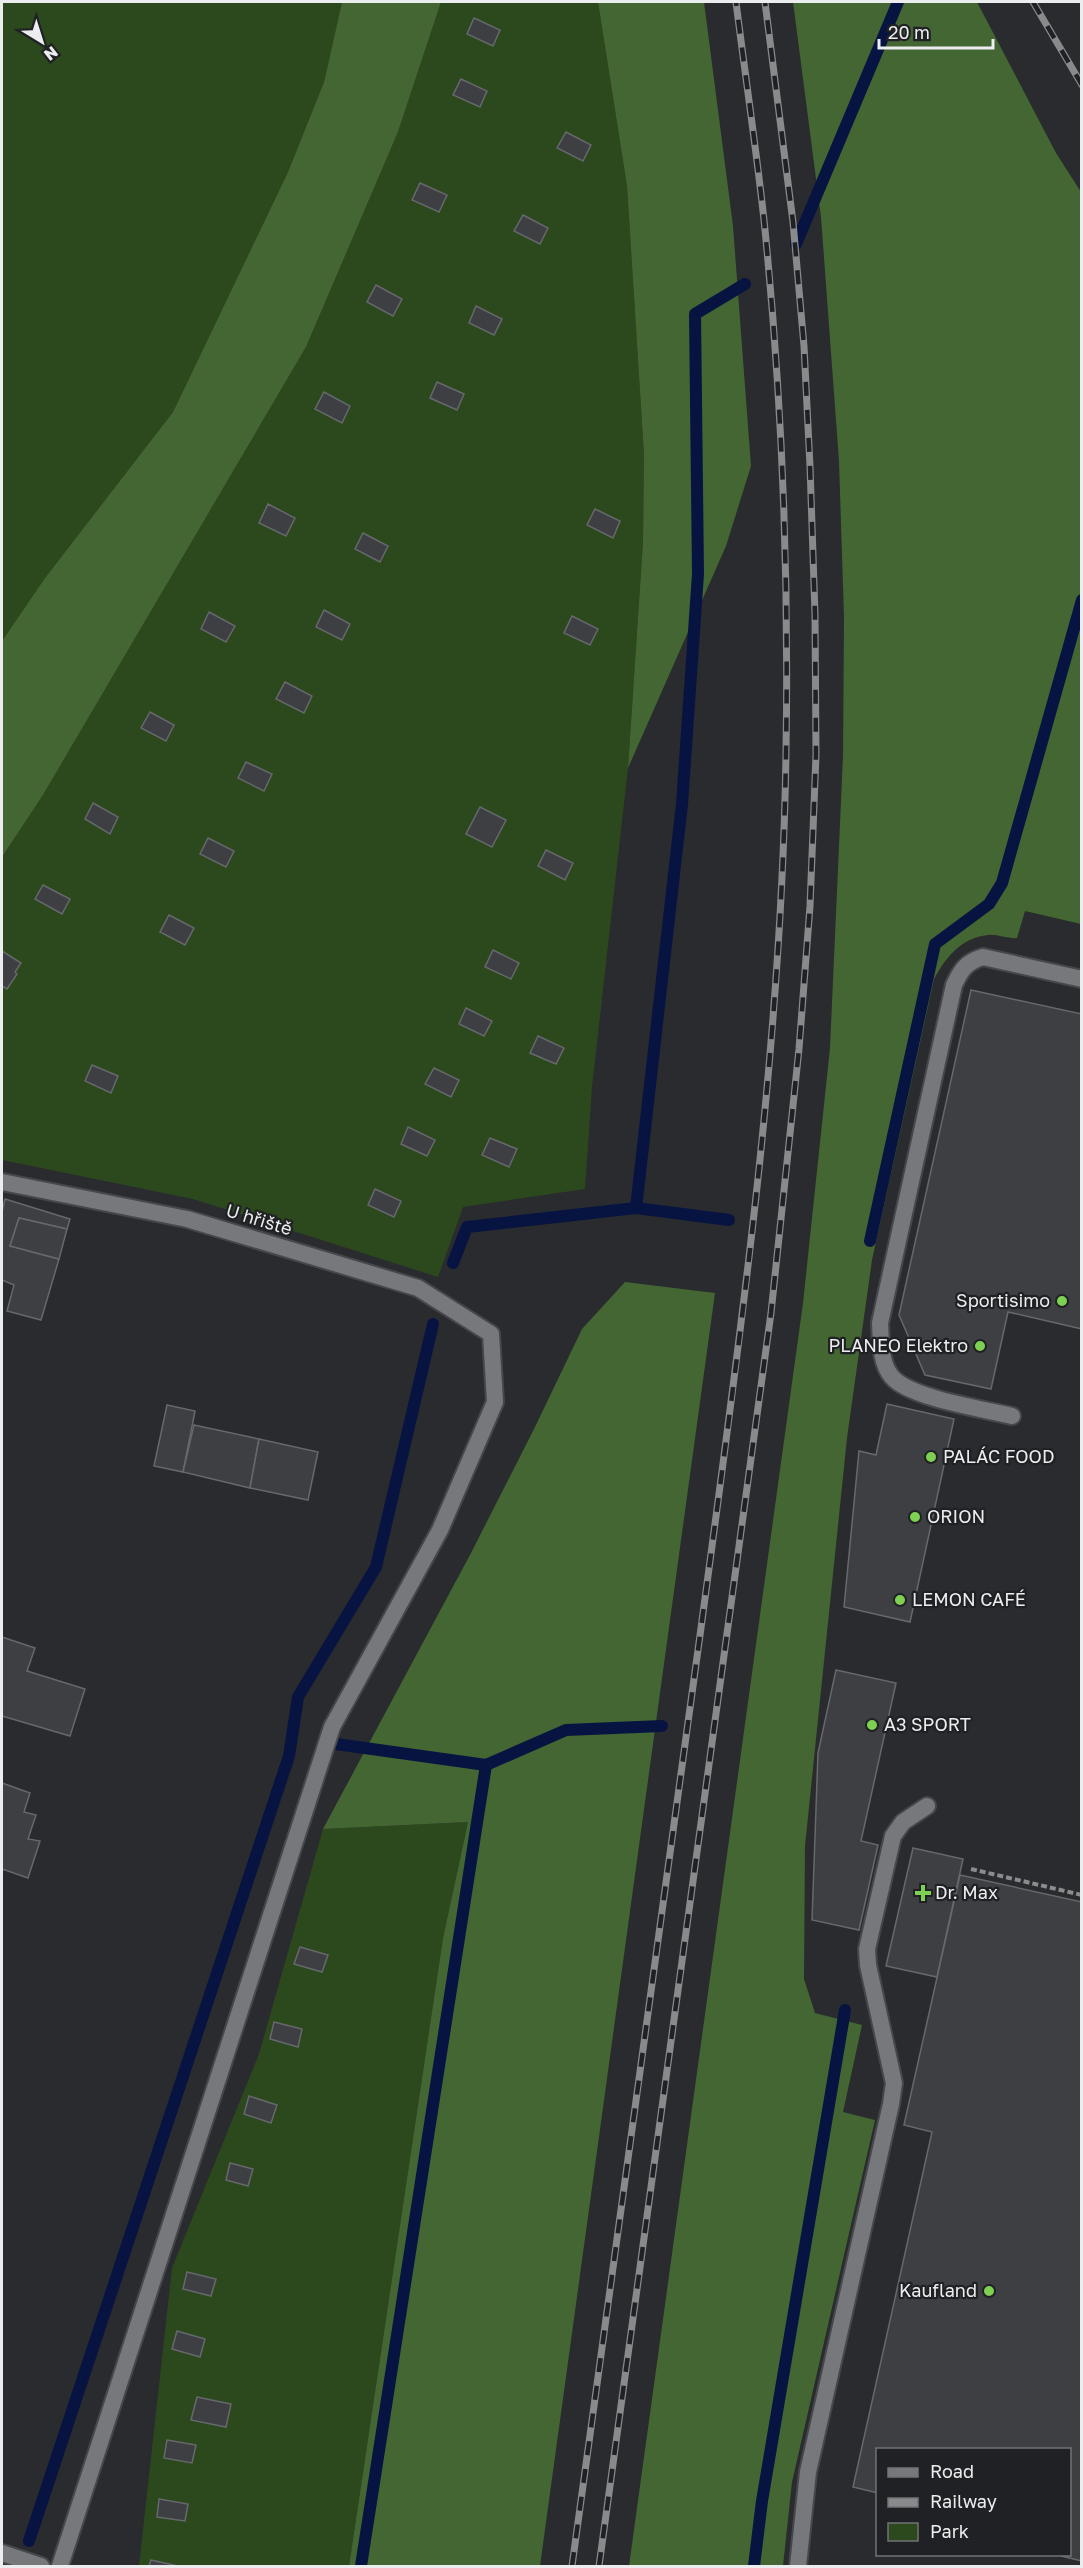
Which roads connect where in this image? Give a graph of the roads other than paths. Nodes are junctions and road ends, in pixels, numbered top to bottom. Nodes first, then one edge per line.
1 (1082, 979) edge
2 (2, 1182) edge
3 (1012, 1416) dead end
4 (927, 1806) dead end
5 (2, 2553) edge
6 (41, 2566) edge
7 (60, 2566) edge
8 (798, 2566) edge

1 - 3 street
2 - 7 street, U hřiště
4 - 8 street
5 - 6 street

